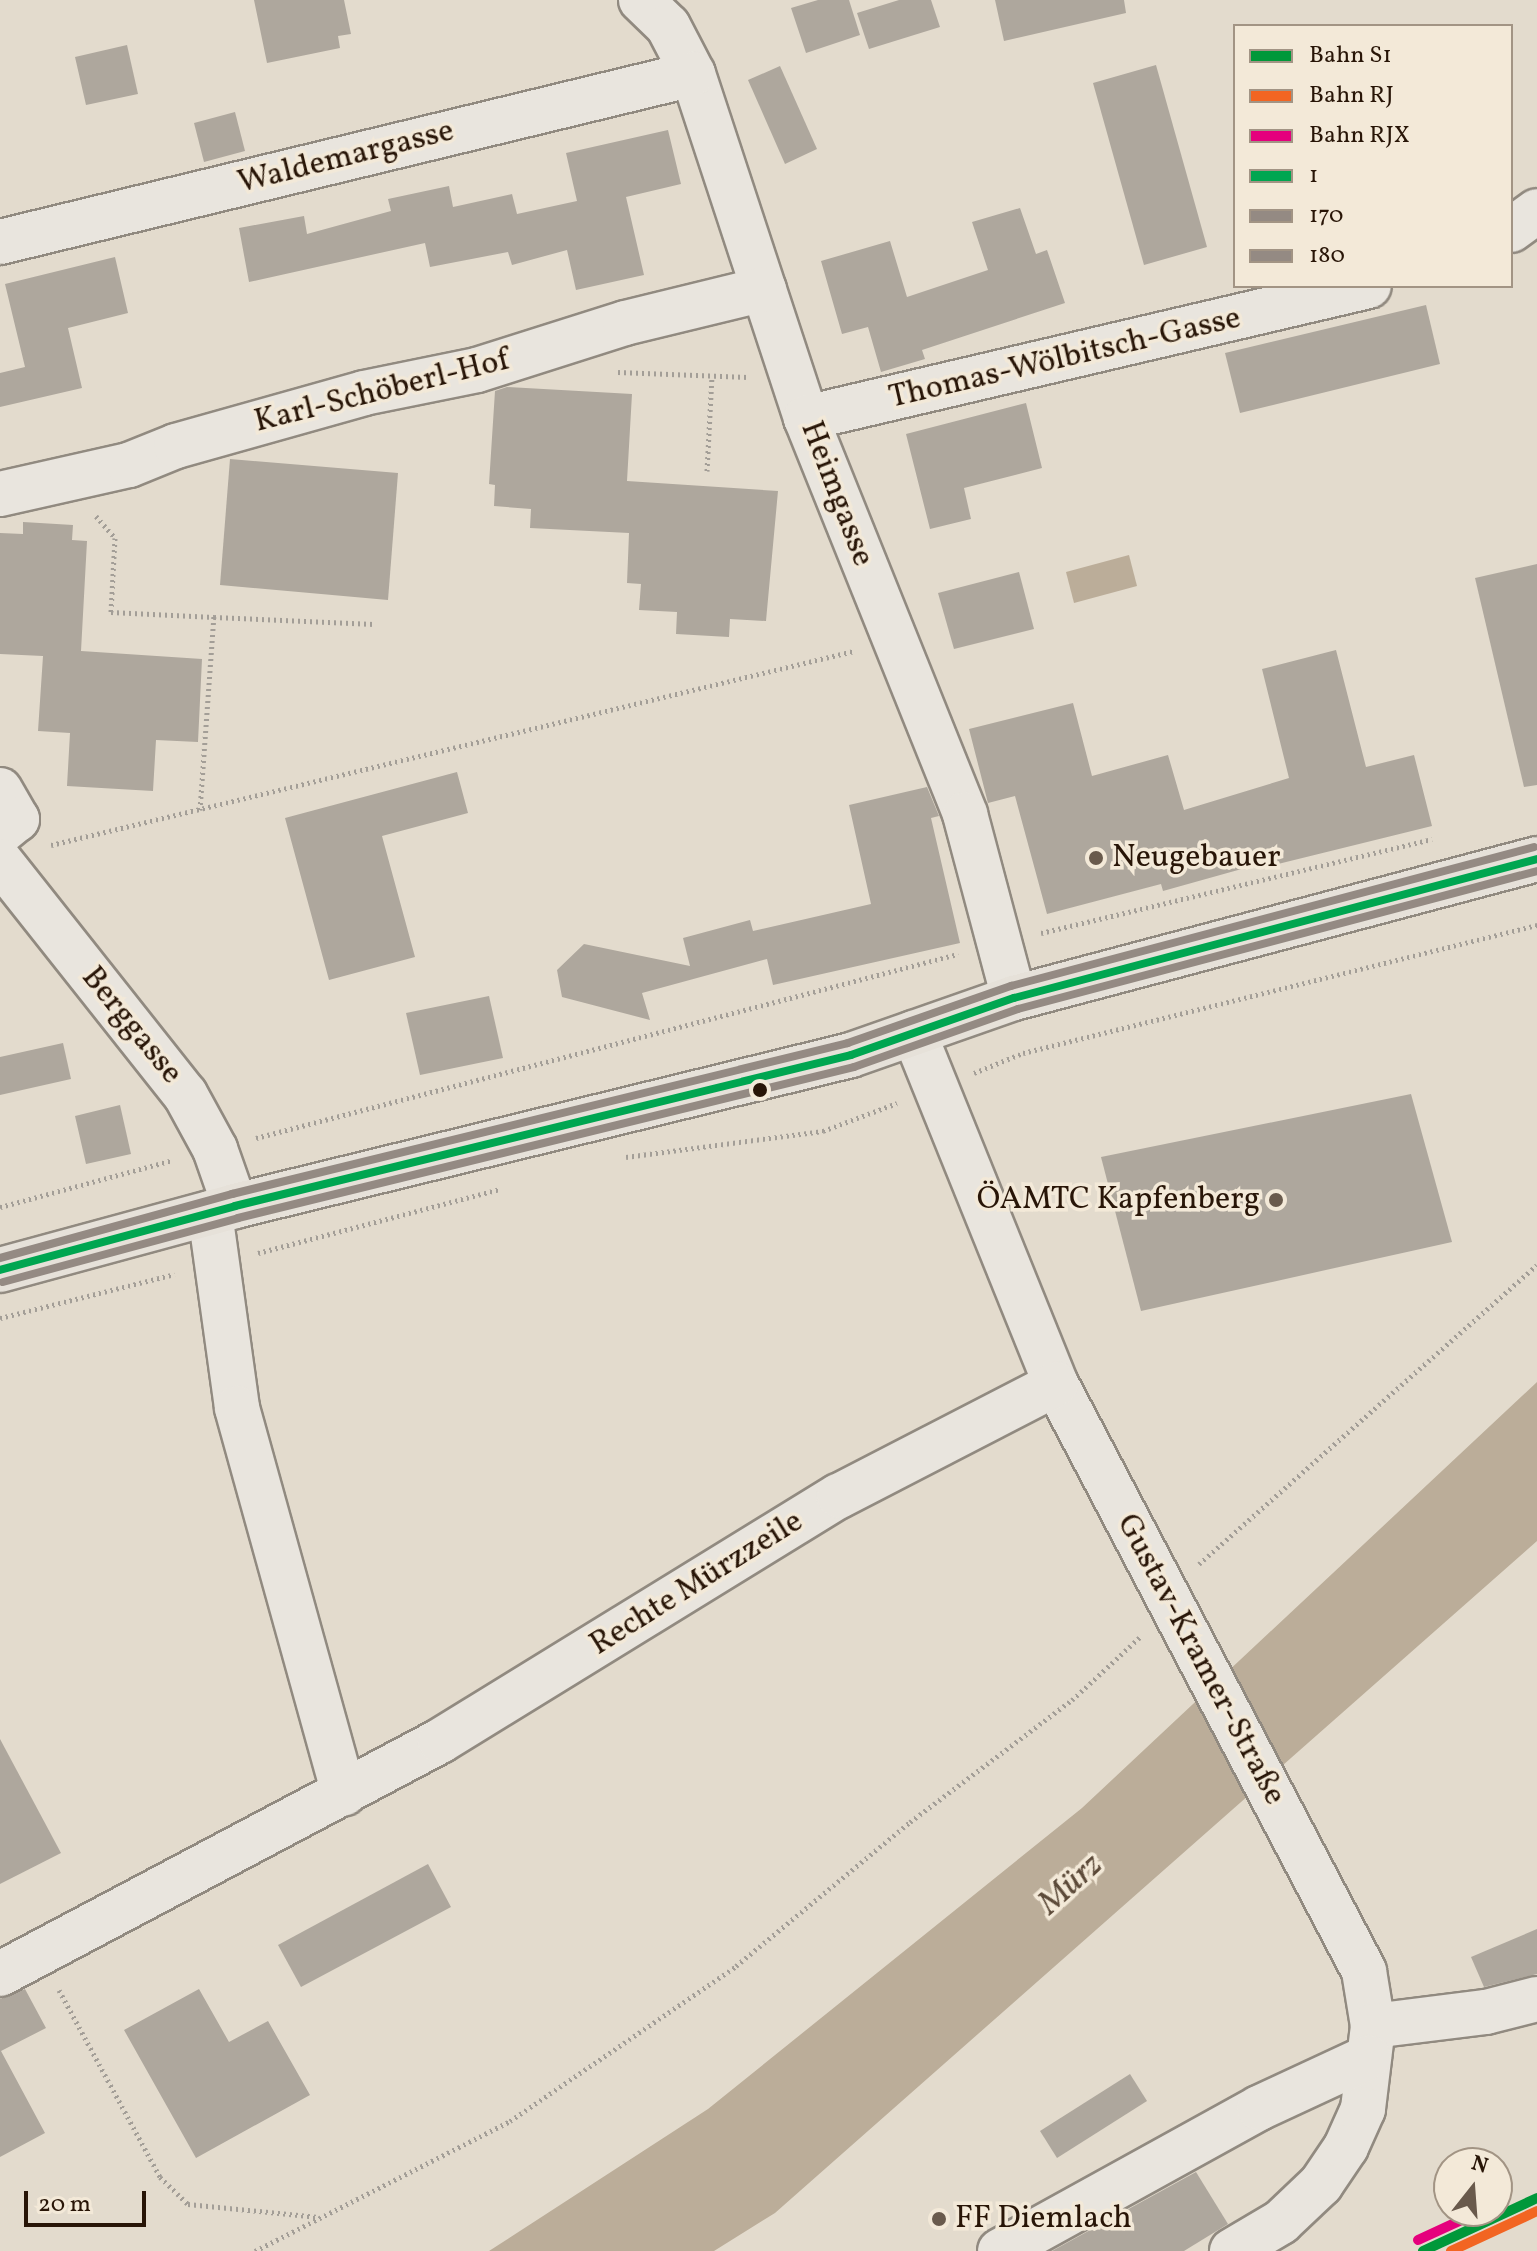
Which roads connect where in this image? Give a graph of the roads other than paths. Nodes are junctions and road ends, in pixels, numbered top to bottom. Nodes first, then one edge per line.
1 (641, 0) edge
2 (693, 74) junction
3 (1537, 211) edge
4 (1513, 229) edge
5 (0, 242) edge
6 (1359, 288) edge
7 (764, 289) junction
8 (800, 399) junction
9 (0, 494) edge
10 (0, 790) edge
11 (0, 833) edge
12 (1537, 859) edge
13 (0, 861) edge
14 (1014, 998) junction
15 (914, 1033) junction
16 (222, 1210) junction
17 (0, 1270) edge
18 (1056, 1384) junction
19 (344, 1793) junction
20 (0, 1974) edge
21 (1537, 1999) edge
22 (1371, 2041) junction
23 (1000, 2251) edge
24 (1232, 2251) edge

1 - 2 street, Heimgasse
2 - 5 street, Waldemargasse
2 - 7 street, Heimgasse
3 - 4 street
6 - 8 street, Thomas-Wölbitsch-Gasse
7 - 8 street, Heimgasse
7 - 9 street, Karl-Schöberl-Hof
8 - 14 street, Heimgasse
10 - 11 street
12 - 14 main road
13 - 16 street, Berggasse
14 - 15 main road
15 - 16 main road
15 - 18 street, Gustav-Kramer-Straße
16 - 17 main road
16 - 19 street
18 - 19 street, Rechte Mürzzeile
18 - 22 street, Gustav-Kramer-Straße
19 - 20 street, Rechte Mürzzeile
21 - 22 street
22 - 23 street
22 - 24 street, Gustav-Kramer-Straße

